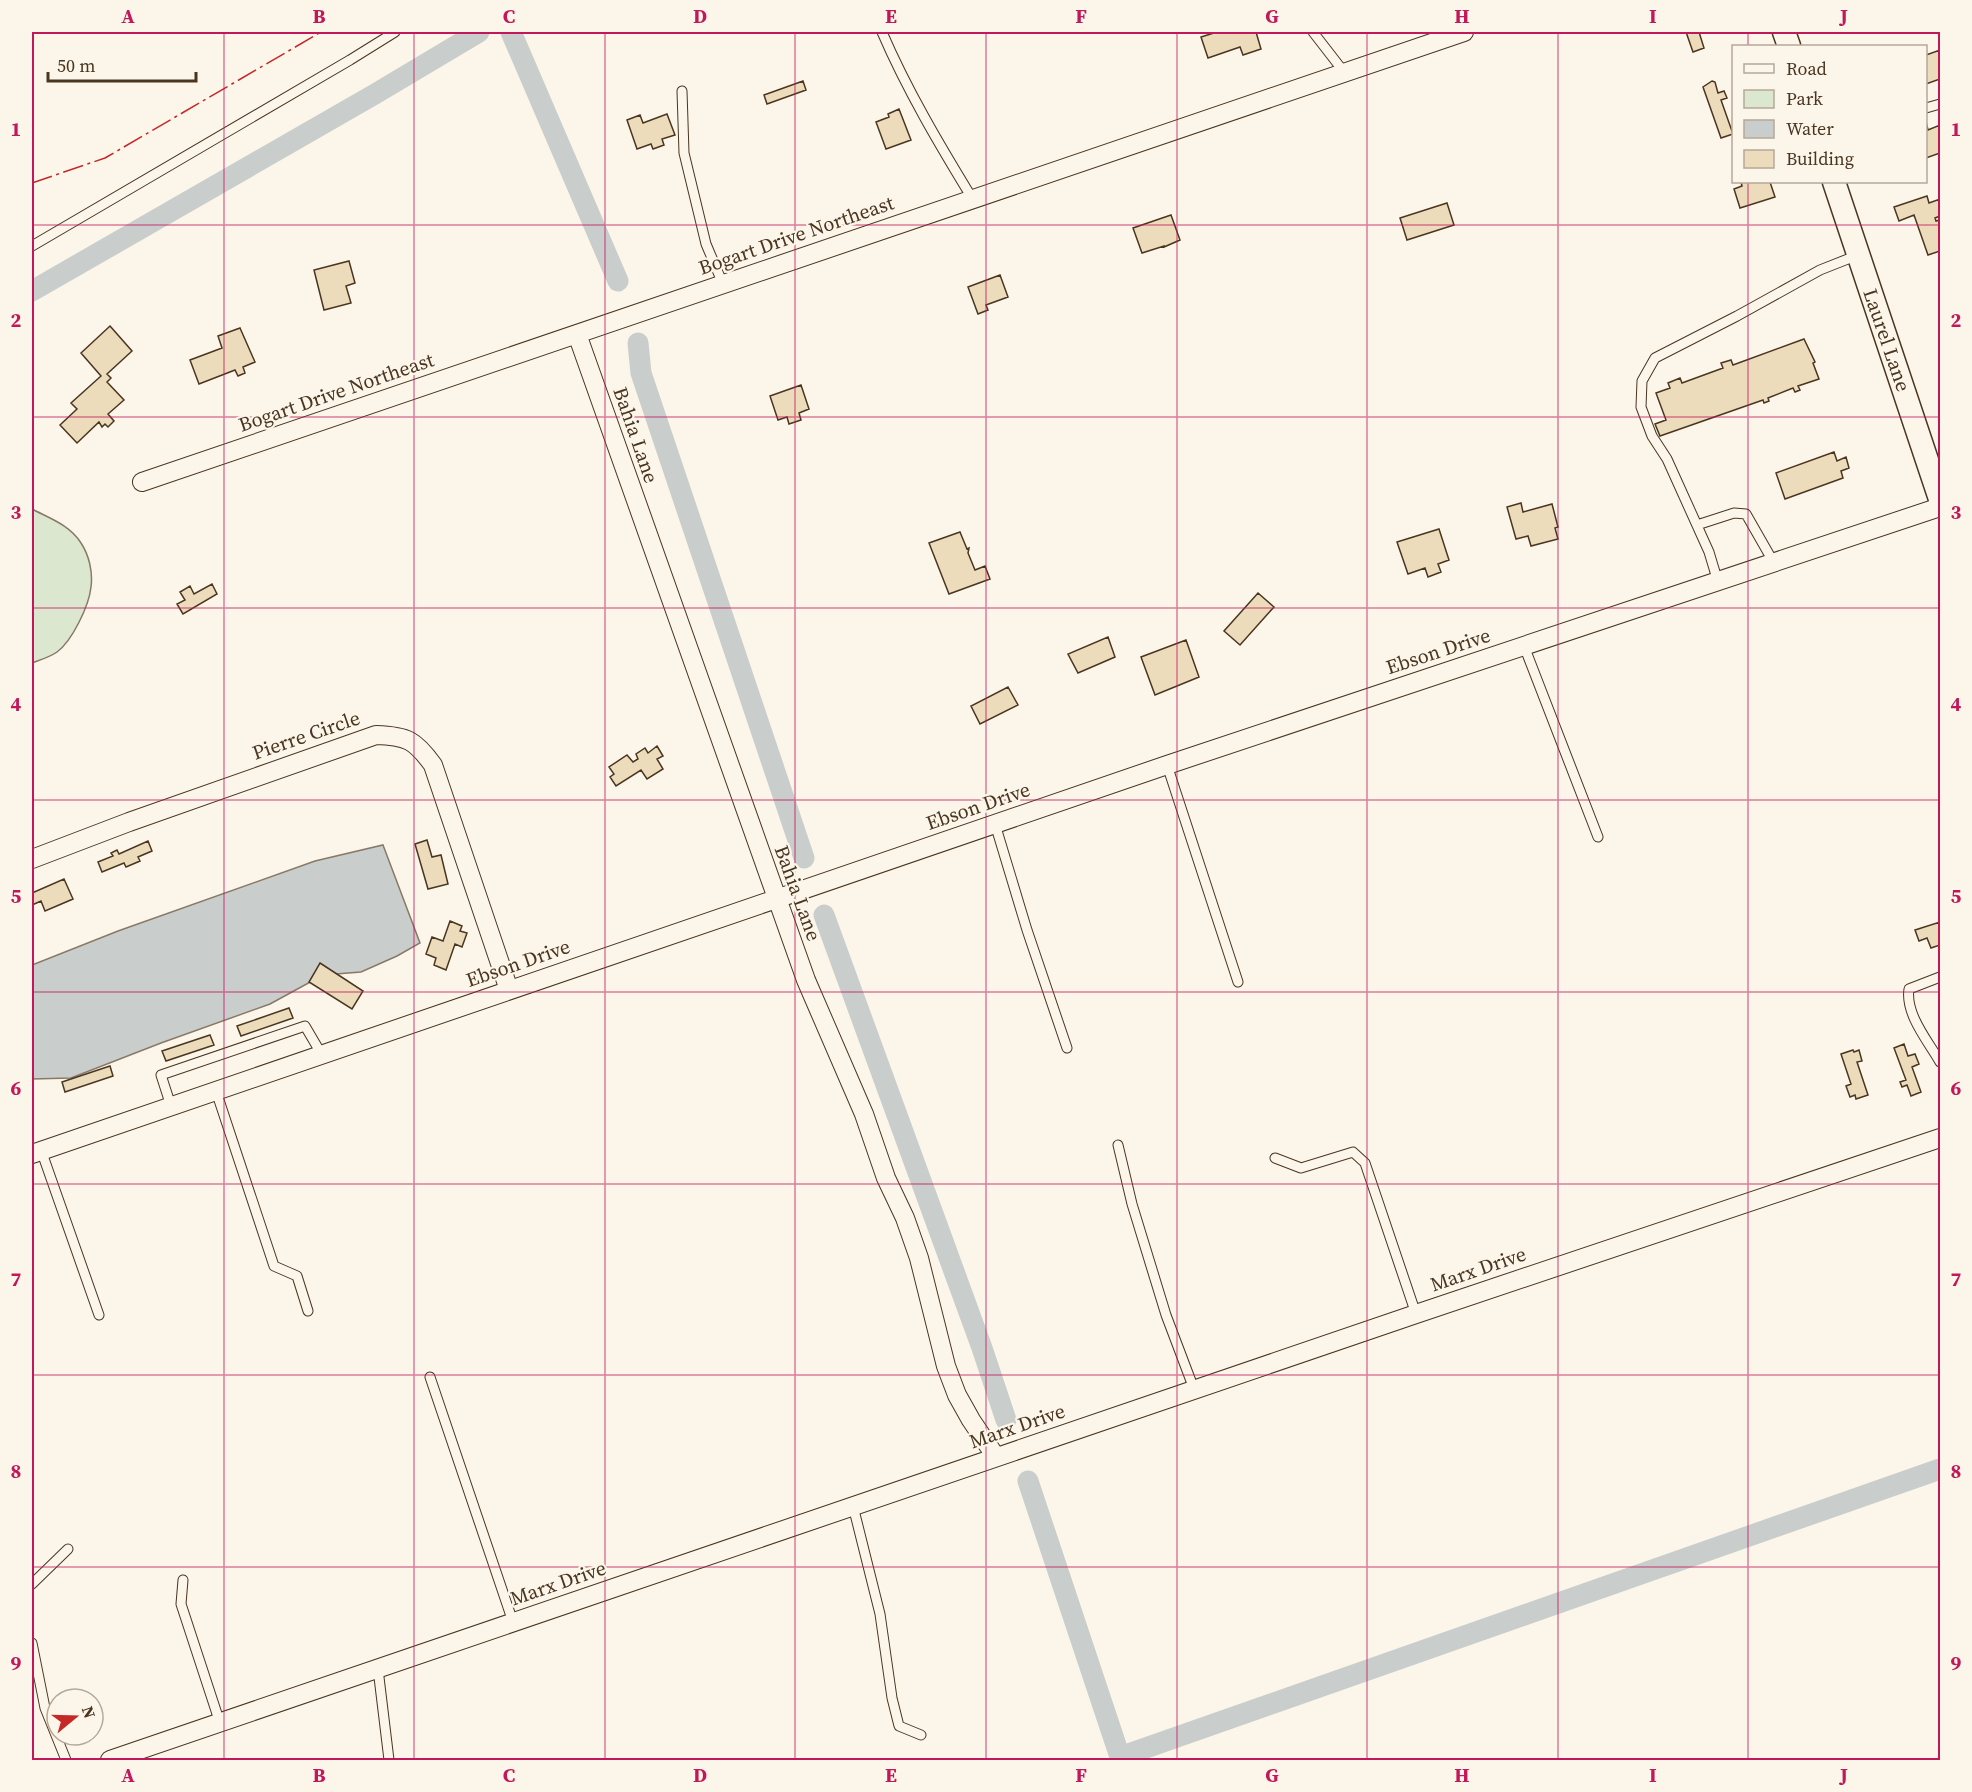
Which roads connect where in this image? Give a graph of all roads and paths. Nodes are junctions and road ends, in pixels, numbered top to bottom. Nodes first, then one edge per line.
1 (395, 32) edge
2 (882, 32) edge
3 (1313, 32) edge
4 (1464, 32) edge
5 (1344, 72) junction
6 (682, 92) dead end
7 (1834, 183) edge
8 (972, 198) junction
9 (32, 246) edge
10 (1858, 255) junction
11 (723, 284) junction
12 (577, 334) junction
13 (142, 482) dead end
14 (1941, 499) edge
15 (1941, 507) edge
16 (1697, 525) junction
17 (1773, 563) junction
18 (1718, 582) junction
19 (1524, 646) junction
20 (1167, 765) junction
21 (995, 824) junction
22 (1598, 837) dead end
23 (32, 859) edge
24 (776, 899) junction
25 (1941, 977) edge
26 (1238, 982) dead end
27 (509, 990) junction
28 (1067, 1048) dead end
29 (322, 1055) junction
30 (1941, 1062) edge
31 (216, 1091) junction
32 (171, 1106) junction
33 (1941, 1138) edge
34 (1118, 1145) dead end
35 (36, 1152) edge
36 (1275, 1158) dead end
37 (308, 1311) dead end
38 (1416, 1314) junction
39 (99, 1315) dead end
40 (430, 1377) dead end
41 (1194, 1389) junction
42 (996, 1457) junction
43 (853, 1506) junction
44 (68, 1549) dead end
45 (183, 1580) dead end
46 (32, 1584) edge
47 (513, 1622) junction
48 (32, 1643) edge
49 (378, 1669) junction
50 (220, 1723) junction
51 (921, 1735) dead end
52 (66, 1761) edge
53 (110, 1761) edge
54 (389, 1761) edge

1 - 9 lane
2 - 8 lane
3 - 5 lane
4 - 5 street, Bogart Drive Northeast
5 - 8 street, Bogart Drive Northeast
6 - 11 lane
7 - 10 street, Laurel Lane
8 - 11 street, Bogart Drive Northeast
10 - 14 street, Laurel Lane
10 - 16 lane
11 - 12 street, Bogart Drive Northeast
12 - 13 street, Bogart Drive Northeast
12 - 24 street, Bahia Lane
15 - 17 street, Ebson Drive
16 - 17 lane
16 - 18 lane
17 - 18 street, Ebson Drive
18 - 19 street, Ebson Drive
19 - 20 street, Ebson Drive
19 - 22 lane
20 - 21 street, Ebson Drive
20 - 26 lane
21 - 24 street, Ebson Drive
21 - 28 lane
23 - 27 street, Pierre Circle
24 - 27 street, Ebson Drive
24 - 42 street, Bahia Lane
25 - 30 lane
27 - 29 street, Ebson Drive
29 - 31 street, Ebson Drive
29 - 32 lane
31 - 32 street, Ebson Drive
31 - 37 lane
32 - 35 street, Ebson Drive
33 - 38 street, Marx Drive
34 - 41 lane
35 - 39 lane
36 - 38 lane
38 - 41 street, Marx Drive
40 - 47 lane
41 - 42 street, Marx Drive
42 - 43 street, Marx Drive
43 - 47 street, Marx Drive
43 - 51 lane
44 - 46 lane
45 - 50 lane
47 - 49 street, Marx Drive
48 - 52 lane
49 - 50 street, Marx Drive
49 - 54 lane
50 - 53 street, Marx Drive

